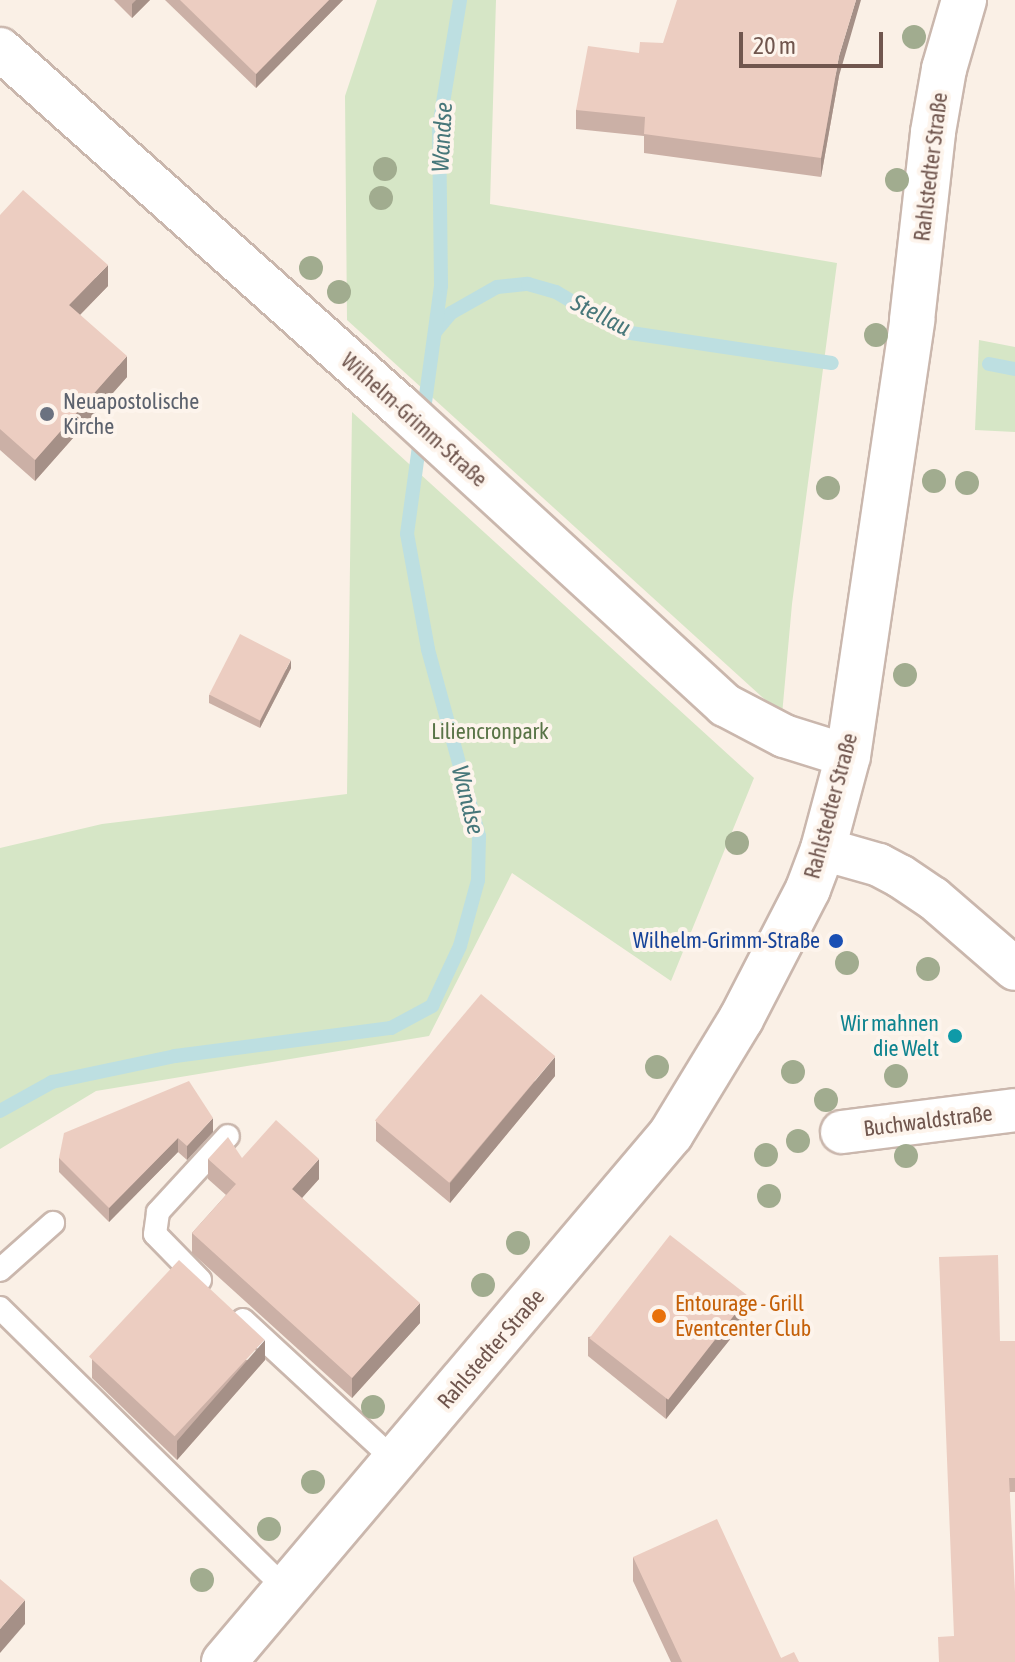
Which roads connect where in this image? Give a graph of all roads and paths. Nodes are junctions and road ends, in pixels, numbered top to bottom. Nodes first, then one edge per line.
1 (964, 0) edge
2 (0, 49) edge
3 (848, 756) junction
4 (823, 849) junction
5 (1015, 969) edge
6 (1015, 1110) edge
7 (842, 1132) dead end
8 (228, 1136) edge
9 (53, 1223) dead end
10 (0, 1270) edge
11 (0, 1308) edge
12 (395, 1461) junction
13 (286, 1589) junction
14 (224, 1662) edge

1 - 3 main road, Rahlstedter Straße
2 - 3 street, Wilhelm-Grimm-Straße
3 - 4 main road, Rahlstedter Straße
4 - 5 street
4 - 12 main road, Rahlstedter Straße
6 - 7 street, Buchwaldstraße
8 - 12 lane
9 - 10 lane
11 - 13 lane
12 - 13 main road, Rahlstedter Straße
13 - 14 main road, Rahlstedter Straße

